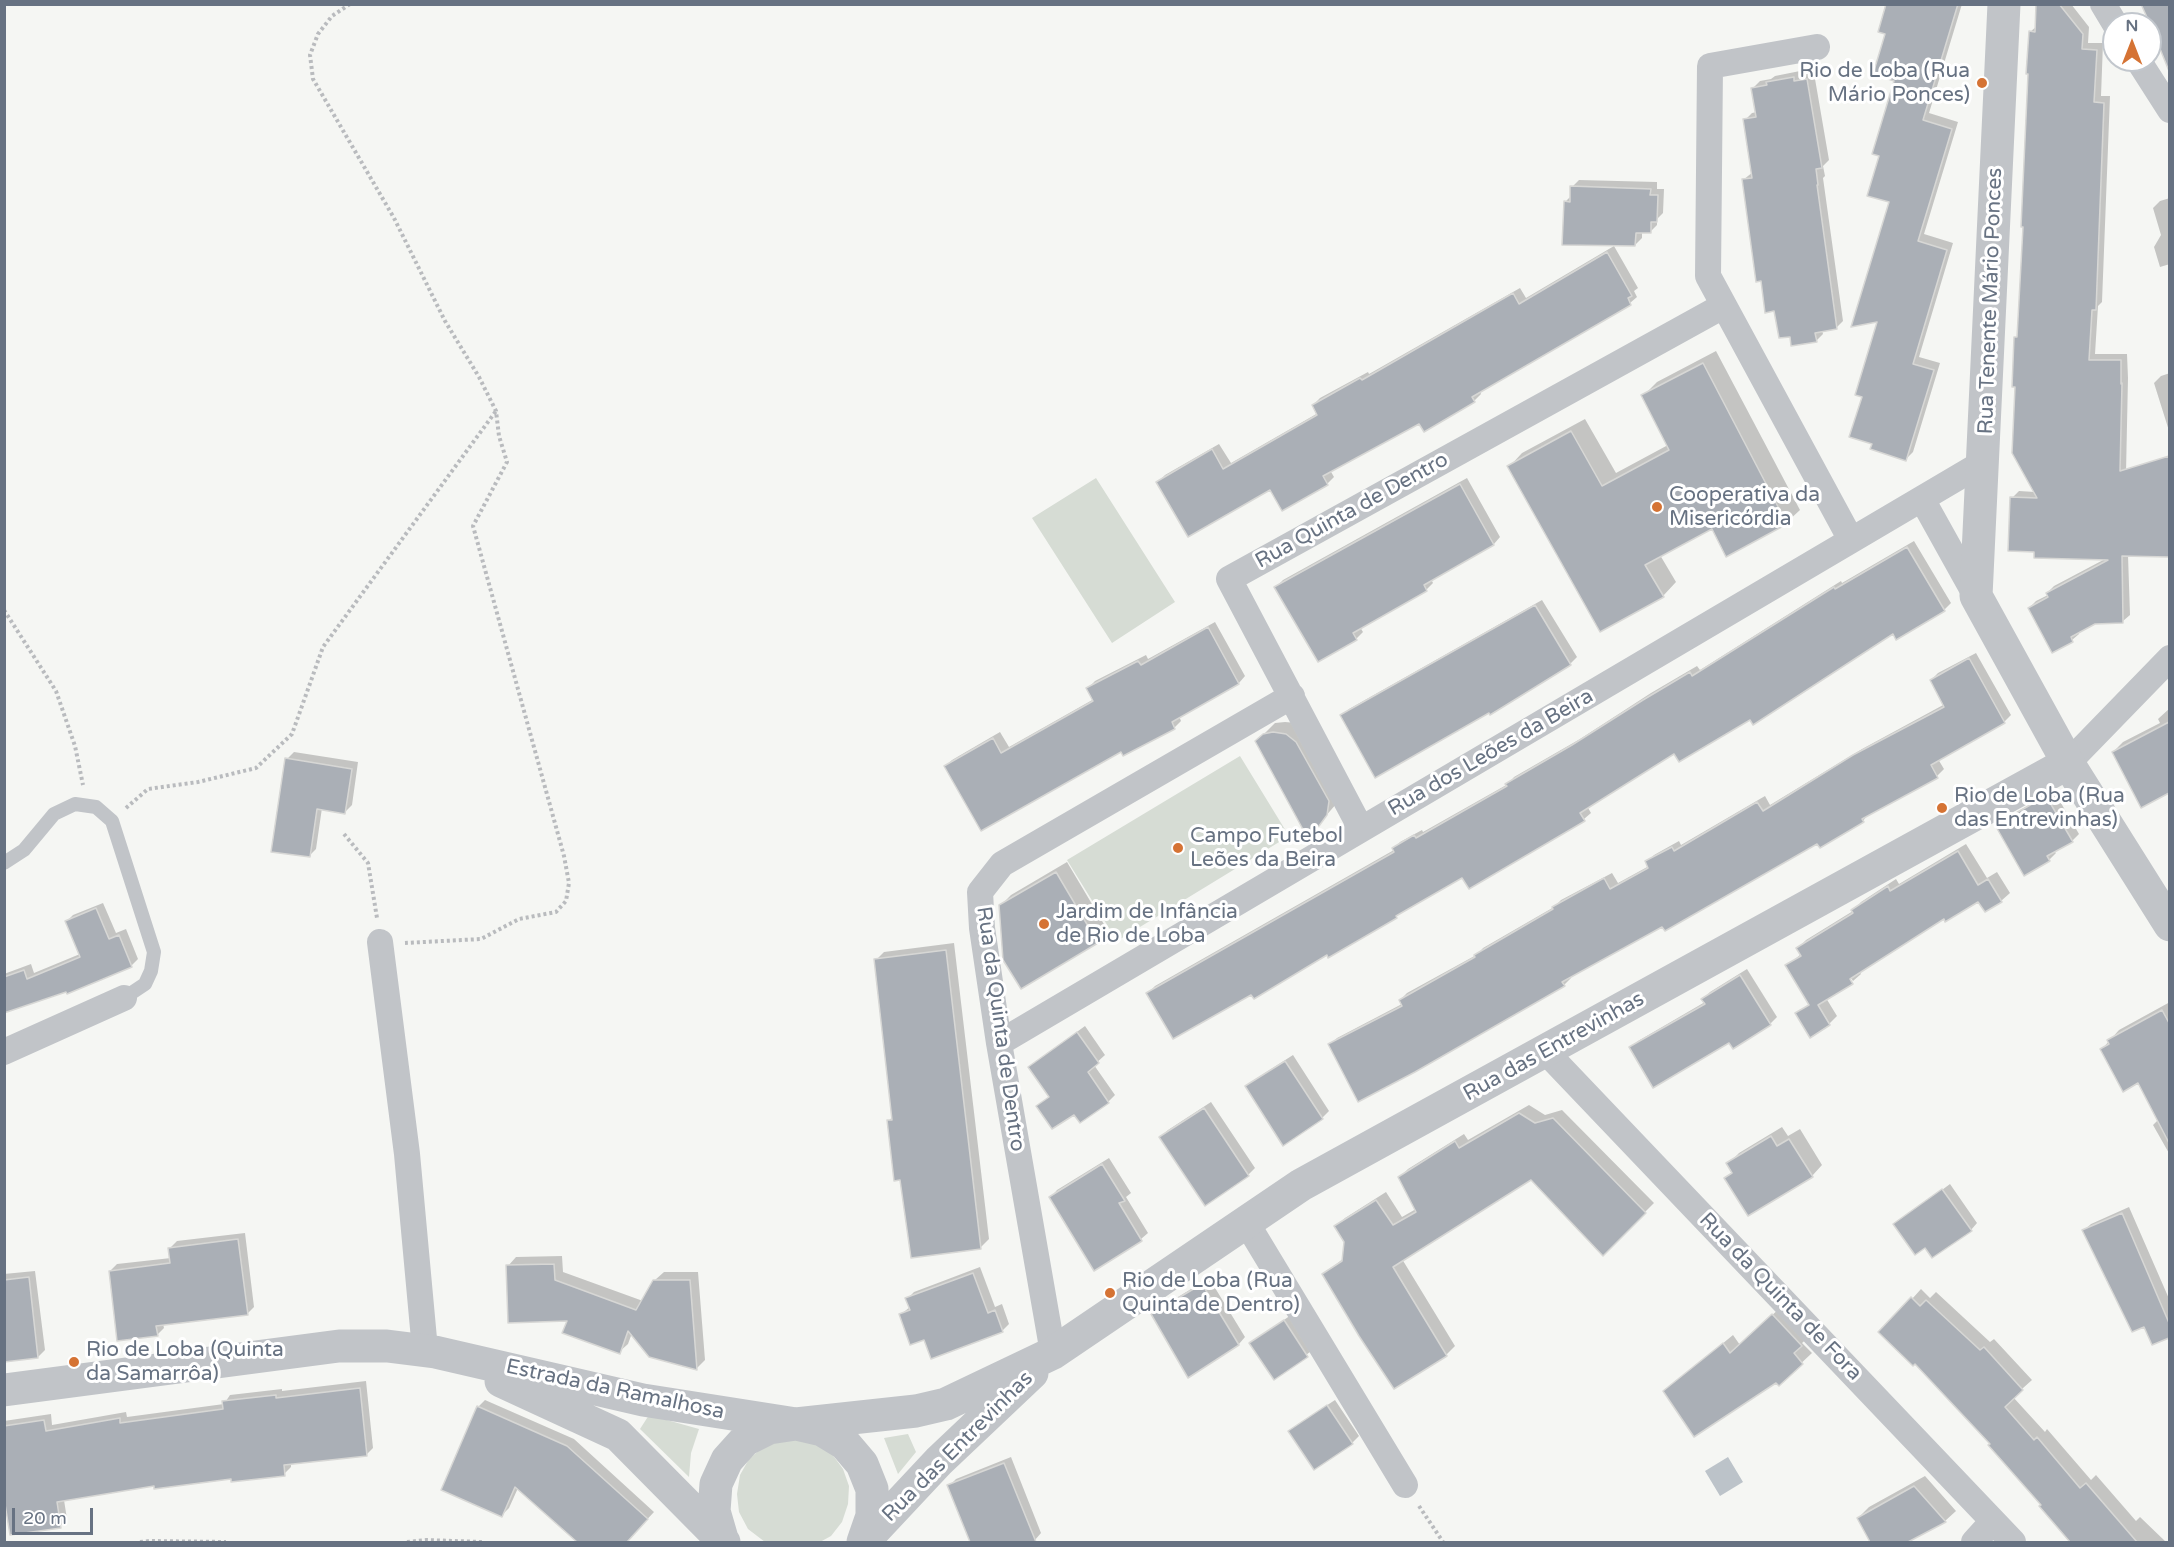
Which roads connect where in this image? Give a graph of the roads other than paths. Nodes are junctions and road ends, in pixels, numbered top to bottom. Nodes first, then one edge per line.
1 (2004, 4) edge
2 (1817, 47) dead end
3 (2145, 72) edge
4 (2169, 110) edge
5 (1723, 306) junction
6 (1984, 462) junction
7 (1922, 499) junction
8 (1851, 540) junction
9 (1976, 596) junction
10 (2169, 658) edge
11 (1292, 696) junction
12 (2068, 763) junction
13 (1361, 829) junction
14 (4, 863) edge
15 (2169, 925) edge
16 (380, 942) road end
17 (124, 998) joint
18 (999, 1043) junction
19 (4, 1052) edge
20 (1546, 1052) junction
21 (1246, 1222) junction
22 (430, 1351) junction
23 (1053, 1353) junction
24 (4, 1390) edge
25 (796, 1424) junction
26 (1405, 1485) road end
27 (1993, 1521) junction
28 (723, 1541) edge
29 (863, 1542) edge
30 (1974, 1542) edge
31 (2013, 1542) edge

1 - 6 street, Rua Tenente Mário Ponces
2 - 5 street
3 - 4 street
5 - 8 street
5 - 11 street, Rua Quinta de Dentro
6 - 7 street, Rua dos Leões da Beira
6 - 9 street, Rua Tenente Mário Ponces
7 - 8 street, Rua dos Leões da Beira
7 - 9 street
8 - 13 street, Rua dos Leões da Beira
9 - 12 street
10 - 12 street
11 - 13 street, Rua Quinta de Dentro
11 - 18 street, Rua da Quinta de Dentro
12 - 15 street
12 - 20 street, Rua das Entrevinhas
13 - 18 street, Rua dos Leões da Beira
14 - 17 lane
16 - 22 street
17 - 19 street
18 - 23 street, Rua da Quinta de Dentro
20 - 21 street, Rua das Entrevinhas
20 - 27 street, Rua da Quinta de Fora
21 - 23 street, Rua das Entrevinhas
21 - 26 street
22 - 24 street, Estrada da Ramalhosa
22 - 25 street, Estrada da Ramalhosa
22 - 28 street, Estrada da Ramalhosa
23 - 25 street, Rua das Entrevinhas
23 - 29 street, Rua das Entrevinhas
25 - 28 street
25 - 29 street
27 - 30 street
27 - 31 street, Rua da Quinta de Fora

